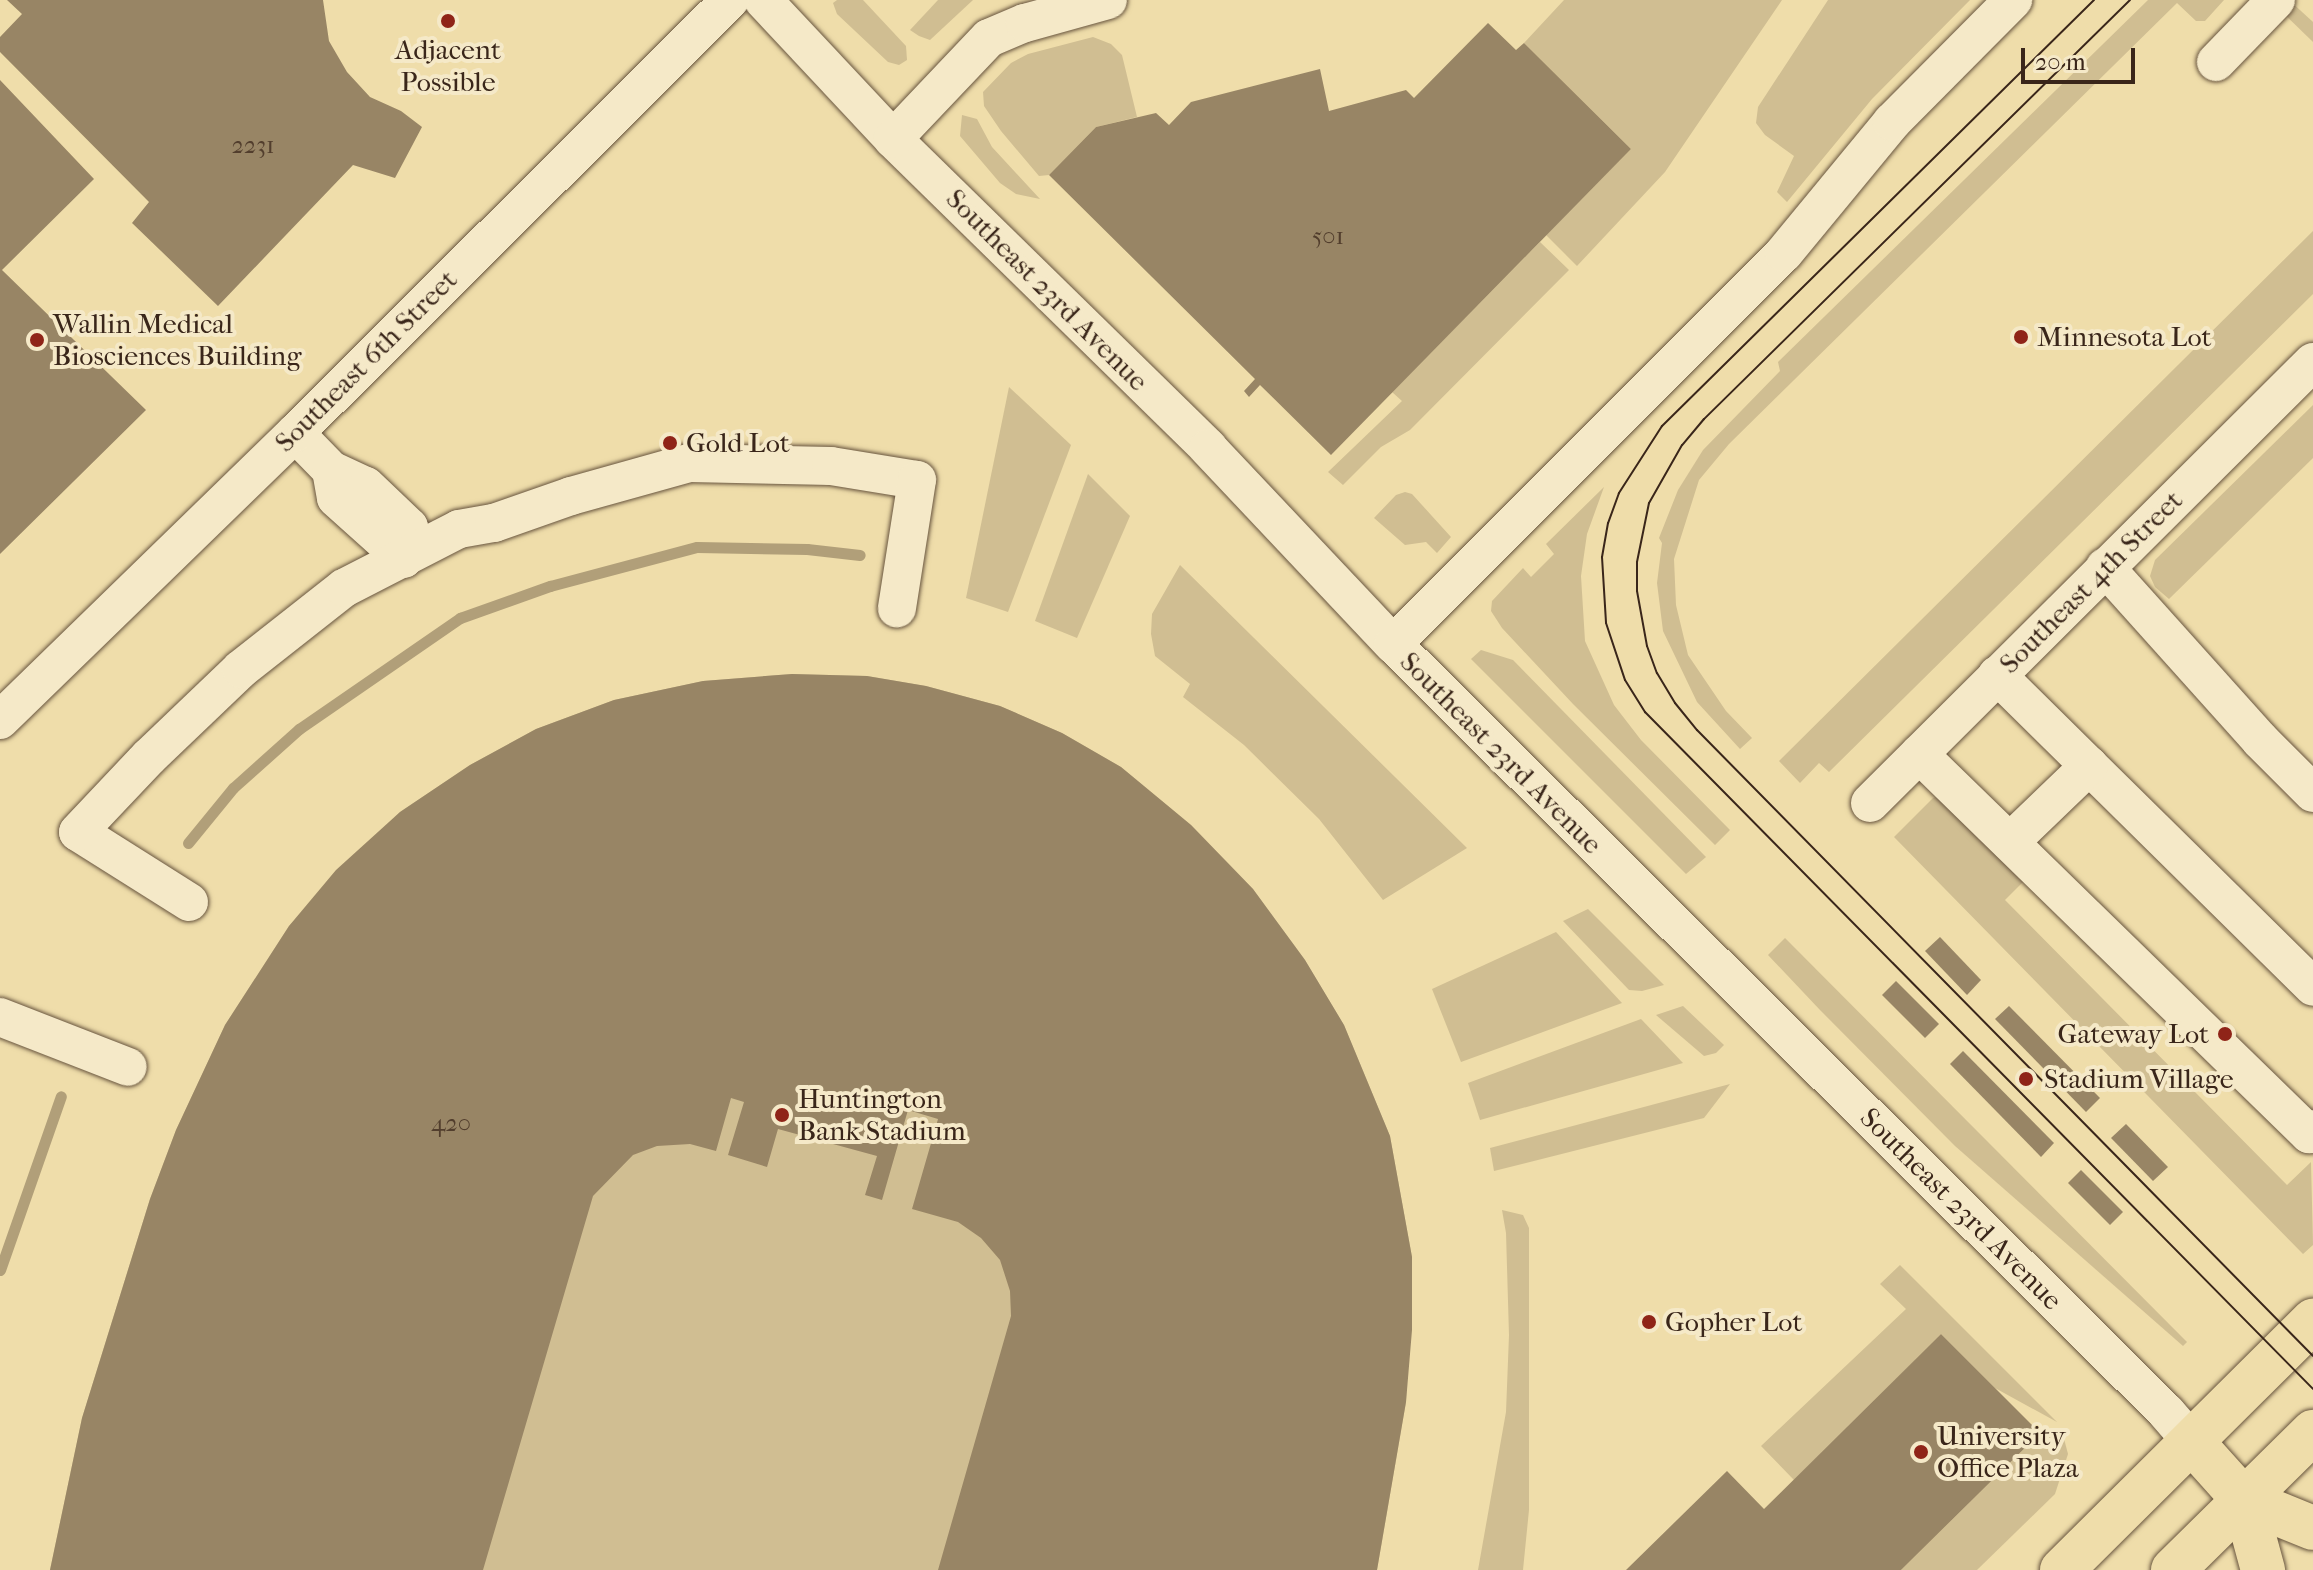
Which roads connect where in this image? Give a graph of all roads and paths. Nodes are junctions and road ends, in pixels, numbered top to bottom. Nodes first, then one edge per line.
1 (730, 0) edge
2 (763, 0) edge
3 (1108, 0) edge
4 (2013, 0) edge
5 (2241, 0) edge
6 (2276, 0) edge
7 (893, 139) junction
8 (2313, 362) edge
9 (295, 433) junction
10 (334, 484) junction
11 (404, 559) junction
12 (2105, 567) junction
13 (897, 608) dead end
14 (1393, 644) junction
15 (1997, 675) junction
16 (0, 720) edge
17 (1919, 754) junction
18 (2089, 766) junction
19 (2313, 793) edge
20 (1870, 803) dead end
21 (2010, 842) junction
22 (189, 902) dead end
23 (2313, 987) edge
24 (0, 1017) edge
25 (128, 1067) dead end
26 (2313, 1129) edge
27 (2313, 1321) edge
28 (2313, 1432) edge
29 (2192, 1442) junction
30 (2244, 1500) junction
31 (2313, 1528) edge
32 (2062, 1570) edge
33 (2173, 1570) edge
34 (2263, 1570) edge

1 - 9 street, Southeast 6th Street
2 - 7 street, Southeast 23rd Avenue
3 - 7 street
4 - 14 street
5 - 6 street
7 - 14 street, Southeast 23rd Avenue
8 - 12 street, Southeast 4th Street
9 - 10 street
9 - 16 street, Southeast 6th Street
10 - 11 street
10 - 11 street
11 - 13 street
11 - 22 street
12 - 15 street, Southeast 4th Street
12 - 19 street
14 - 29 street, Southeast 23rd Avenue
15 - 17 street, Southeast 4th Street
15 - 18 street
17 - 20 street, Southeast 4th Street
17 - 21 street
18 - 21 street
18 - 23 street
21 - 26 street
24 - 25 street
27 - 29 main road
28 - 30 main road
29 - 30 main road, Southeast 23rd Avenue
29 - 32 main road
30 - 31 main road
30 - 33 main road
30 - 34 main road

